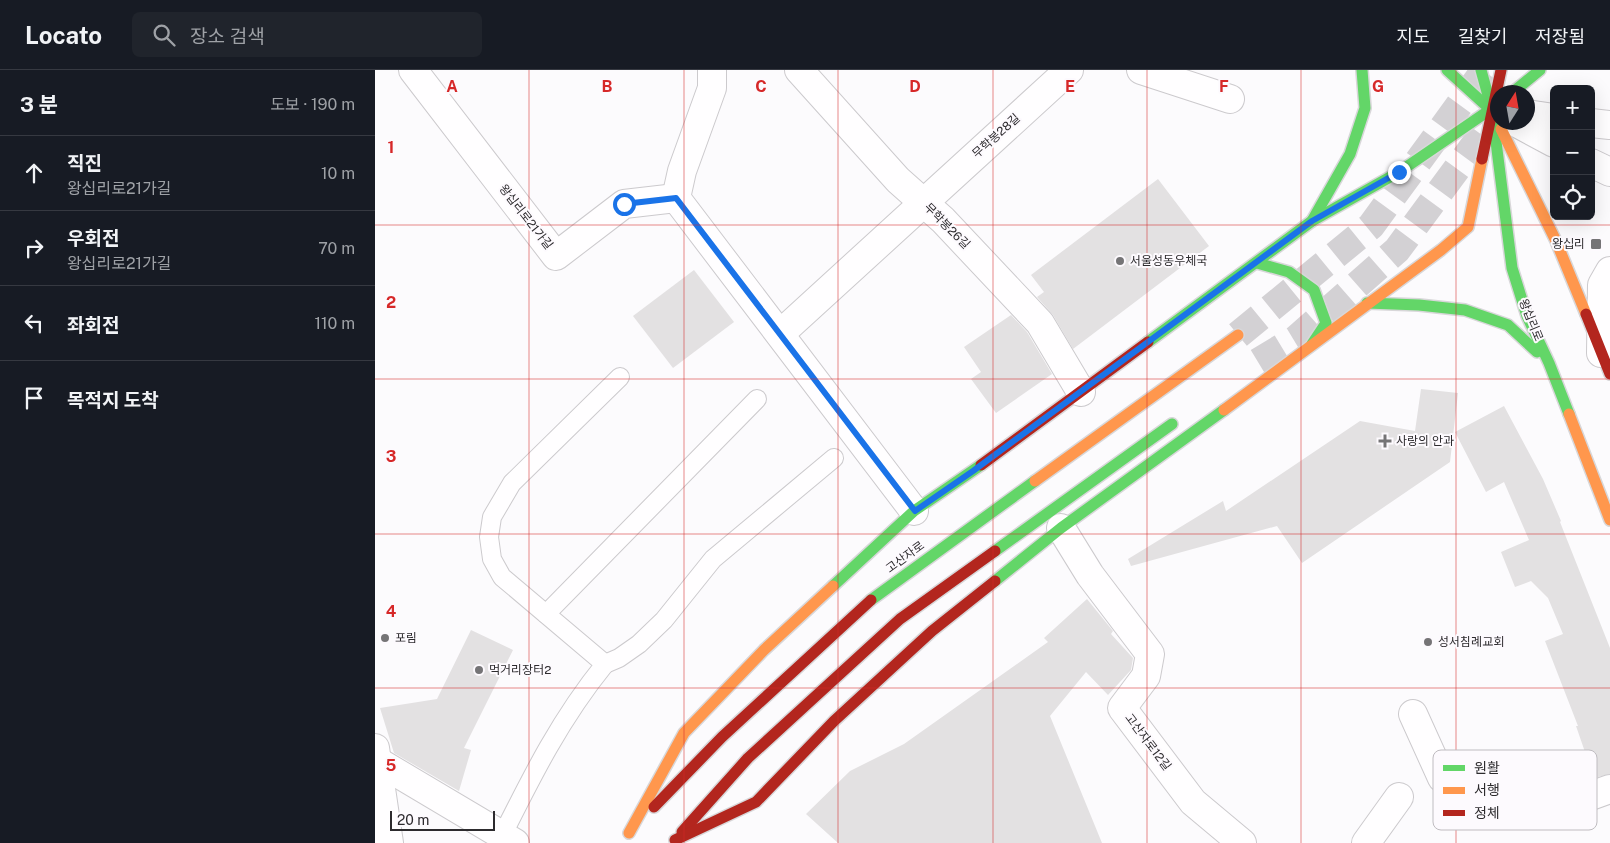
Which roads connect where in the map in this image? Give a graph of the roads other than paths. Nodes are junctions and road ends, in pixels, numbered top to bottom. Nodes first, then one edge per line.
1 (413, 70) edge
2 (712, 70) edge
3 (799, 70) edge
4 (1069, 70) edge
5 (1141, 70) edge
6 (1362, 70) edge
7 (1447, 70) edge
8 (1481, 70) edge
9 (1501, 70) edge
10 (1540, 70) edge
11 (1500, 85) edge
12 (1522, 85) edge
13 (1490, 95) edge
14 (1230, 99) dead end
15 (1490, 108) edge
16 (1535, 115) edge
17 (1550, 117) edge
18 (1490, 118) edge
19 (1595, 123) edge
20 (1610, 125) edge
21 (1493, 130) edge
22 (1499, 130) edge
23 (1504, 130) edge
24 (1530, 130) edge
25 (1550, 141) edge
26 (1595, 165) edge
27 (1610, 172) edge
28 (676, 198) junction
29 (924, 203) junction
30 (1312, 221) junction
31 (1257, 263) junction
32 (1610, 271) edge
33 (1367, 302) junction
34 (780, 334) junction
35 (1238, 335) tunnel mouth
36 (1308, 349) junction
37 (1549, 364) junction
38 (1606, 364) edge
39 (620, 377) dead end
40 (1081, 392) junction
41 (757, 399) dead end
42 (1179, 419) dead end
43 (834, 458) dead end
44 (915, 511) junction
45 (1610, 520) edge
46 (1061, 528) junction
47 (546, 614) junction
48 (605, 664) junction
49 (1413, 714) dead end
50 (376, 755) edge
51 (1433, 758) edge
52 (1610, 789) edge
53 (1597, 794) edge
54 (1399, 797) dead end
55 (380, 812) edge
56 (627, 838) edge
57 (509, 839) edge
58 (674, 842) edge
59 (389, 843) edge
60 (1242, 843) edge
61 (1366, 843) edge

1 - 28 street, 왕십리로21가길
2 - 28 street
3 - 29 street, 무학봉26길
4 - 29 street, 무학봉28길
5 - 14 street
6 - 30 main road
7 - 15 main road, 왕십리로
8 - 13 main road, 왕십리로
9 - 11 main road
10 - 12 main road
16 - 17 street
18 - 30 main road
19 - 20 street
21 - 33 main road
22 - 37 main road, 왕십리로
23 - 38 main road, 왕십리로
24 - 25 street
26 - 27 street
28 - 34 street
29 - 34 street
29 - 40 street, 무학봉26길
30 - 31 main road
31 - 36 main road
31 - 40 main road
32 - 38 street
33 - 36 main road
33 - 37 main road
34 - 44 street
35 - 56 main road, 고산자로
36 - 46 main road
37 - 45 main road, 왕십리로
39 - 47 lane
40 - 44 main road
41 - 47 lane
42 - 58 main road
43 - 48 lane
44 - 56 main road
46 - 58 main road
46 - 60 street, 고산자로12길
47 - 48 lane
48 - 57 lane
49 - 51 street
50 - 55 street
50 - 57 street
52 - 53 street
54 - 61 street
55 - 59 street

